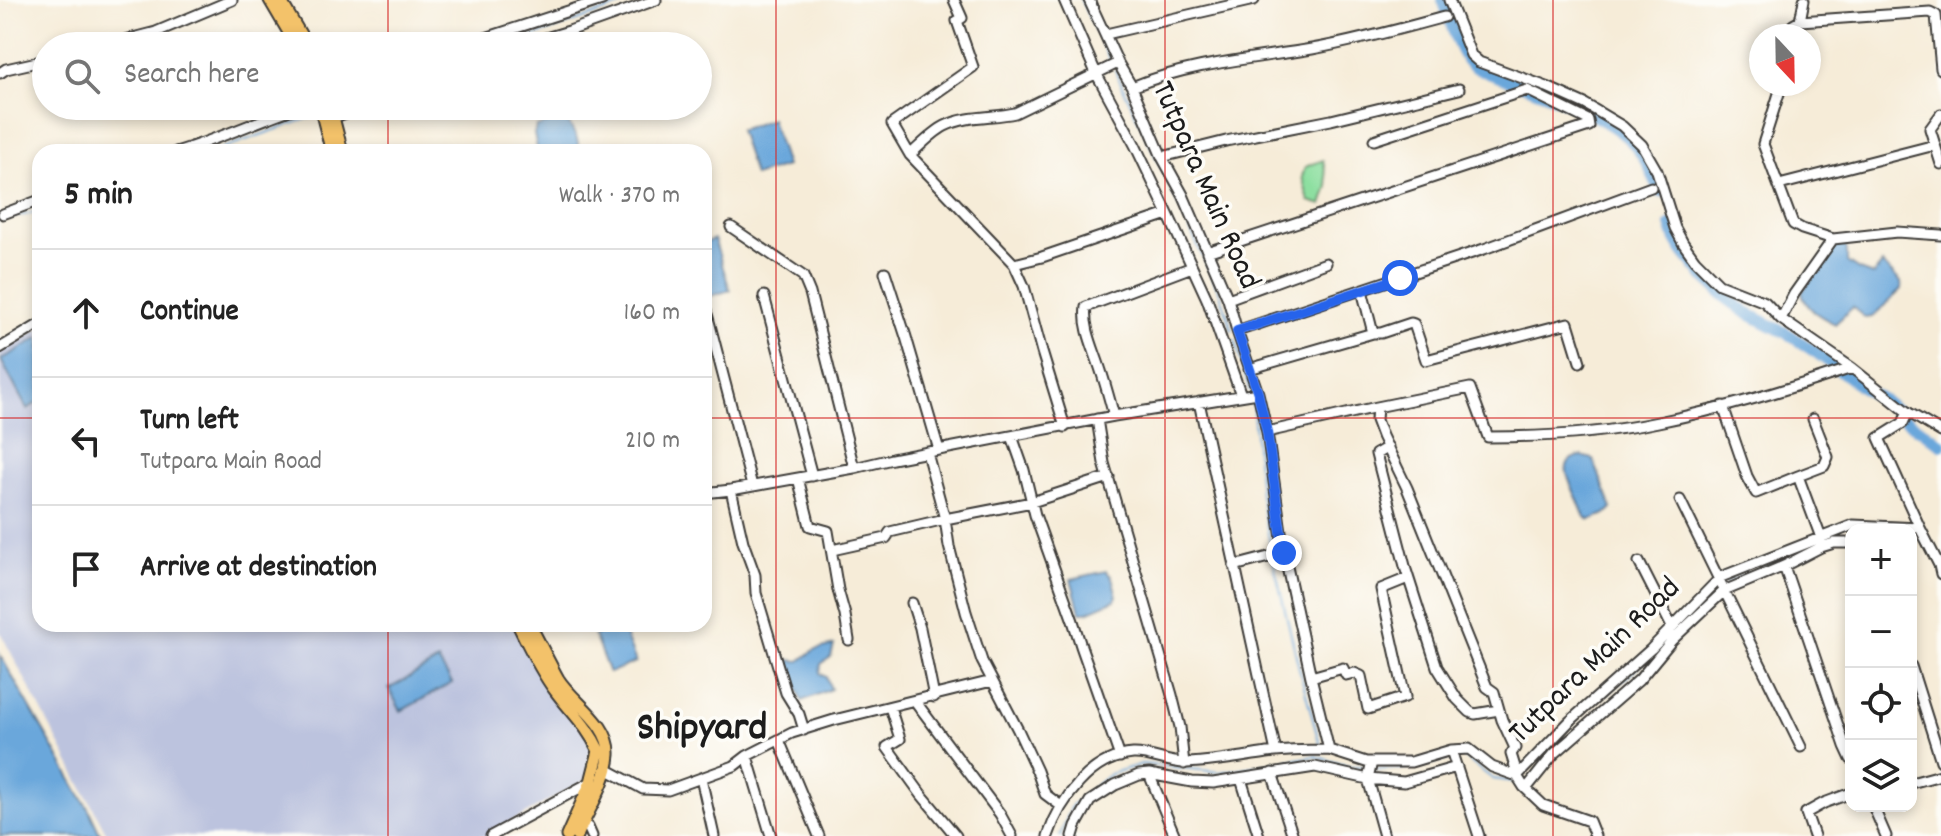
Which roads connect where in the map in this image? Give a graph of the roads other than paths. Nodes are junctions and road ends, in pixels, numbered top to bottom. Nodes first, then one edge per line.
1 (232, 0) edge
2 (270, 0) edge
3 (280, 0) edge
4 (568, 0) edge
5 (602, 0) edge
6 (656, 0) edge
7 (954, 0) edge
8 (1064, 0) edge
9 (1089, 0) edge
10 (1254, 0) edge
11 (1449, 0) edge
12 (1804, 0) edge
13 (572, 11) junction
14 (1444, 17) dead end
15 (1800, 21) junction
16 (1795, 24) edge
17 (156, 32) edge
18 (289, 32) edge
19 (299, 32) edge
20 (505, 32) edge
21 (566, 32) edge
22 (1106, 34) junction
23 (32, 63) edge
24 (1118, 63) junction
25 (1941, 69) edge
26 (0, 73) edge
27 (1096, 73) junction
28 (1132, 87) junction
29 (1459, 89) dead end
30 (1778, 96) edge
31 (1941, 114) edge
32 (261, 120) edge
33 (329, 120) edge
34 (331, 120) edge
35 (1374, 140) dead end
36 (201, 144) edge
37 (331, 144) edge
38 (339, 144) edge
39 (1935, 145) junction
40 (910, 155) junction
41 (1162, 157) junction
42 (1941, 164) edge
43 (1779, 185) junction
44 (1651, 187) dead end
45 (32, 203) edge
46 (3, 214) dead end
47 (1168, 214) junction
48 (731, 227) dead end
49 (1941, 235) edge
50 (1833, 239) junction
51 (1207, 252) junction
52 (1326, 263) dead end
53 (1014, 264) junction
54 (1192, 267) junction
55 (885, 272) dead end
56 (1362, 290) junction
57 (764, 296) dead end
58 (1228, 299) junction
59 (1781, 319) junction
60 (32, 329) edge
61 (1237, 331) junction
62 (712, 333) edge
63 (1373, 333) junction
64 (0, 348) edge
65 (1580, 362) dead end
66 (1852, 368) junction
67 (1249, 369) junction
68 (1258, 393) junction
69 (1241, 395) junction
70 (1199, 402) junction
71 (1723, 406) junction
72 (1377, 407) junction
73 (1908, 412) junction
74 (1114, 416) junction
75 (1941, 418) edge
76 (1097, 419) junction
77 (1813, 419) dead end
78 (1919, 419) junction
79 (1065, 427) junction
80 (1267, 432) junction
81 (1941, 432) edge
82 (1012, 436) junction
83 (1388, 447) junction
84 (939, 450) junction
85 (927, 453) junction
86 (854, 468) junction
87 (812, 476) junction
88 (1798, 476) junction
89 (1109, 477) junction
90 (798, 478) junction
91 (752, 486) junction
92 (731, 490) junction
93 (712, 492) edge
94 (1680, 500) dead end
95 (1032, 502) junction
96 (945, 519) junction
97 (1920, 528) junction
98 (1822, 542) junction
99 (1845, 543) edge
100 (832, 550) junction
101 (1276, 554) junction
102 (1639, 562) dead end
103 (1234, 566) junction
104 (1784, 566) junction
105 (1941, 574) edge
106 (1408, 578) junction
107 (1721, 585) junction
108 (912, 603) dead end
109 (1672, 627) junction
110 (522, 632) edge
111 (533, 632) edge
112 (849, 640) dead end
113 (1912, 668) edge
114 (1311, 677) junction
115 (992, 681) junction
116 (934, 697) junction
117 (915, 701) junction
118 (890, 707) junction
119 (1499, 710) junction
120 (804, 730) junction
121 (779, 740) junction
122 (1845, 744) edge
123 (1801, 747) dead end
124 (1329, 750) junction
125 (1276, 752) junction
126 (747, 756) junction
127 (1120, 757) junction
128 (1454, 759) junction
129 (1941, 761) edge
130 (1184, 764) junction
131 (606, 769) junction
132 (1371, 769) junction
133 (1272, 773) junction
134 (1149, 774) junction
135 (1519, 774) junction
136 (1941, 775) edge
137 (701, 778) junction
138 (1241, 779) junction
139 (1917, 781) edge
140 (591, 782) junction
141 (1525, 788) junction
142 (1845, 795) edge
143 (1061, 806) junction
144 (1876, 812) edge
145 (579, 831) edge
146 (491, 836) edge
147 (567, 836) edge
148 (592, 836) edge
149 (714, 836) edge
150 (771, 836) edge
151 (819, 836) edge
152 (956, 836) edge
153 (1012, 836) edge
154 (1048, 836) edge
155 (1073, 836) edge
156 (1175, 836) edge
157 (1259, 836) edge
158 (1293, 836) edge
159 (1384, 836) edge
160 (1479, 836) edge
161 (1595, 836) edge
162 (1814, 836) edge
163 (1886, 836) edge

1 - 17 street
2 - 18 main road
3 - 19 main road
4 - 13 street
5 - 13 street
6 - 21 street
7 - 40 street
8 - 27 street
9 - 22 street, Tutpara Main Road
10 - 22 street
11 - 59 street
12 - 15 street
13 - 20 street
14 - 28 street
15 - 16 street
15 - 25 street
22 - 24 street, Tutpara Main Road
23 - 26 street
24 - 27 street
24 - 28 street, Tutpara Main Road
27 - 40 street
27 - 47 street
28 - 41 street, Tutpara Main Road
29 - 41 street
30 - 43 street
31 - 39 street
32 - 36 street
33 - 37 main road
34 - 38 main road
35 - 51 street
39 - 42 street
39 - 43 street
40 - 53 street
41 - 51 street, Tutpara Main Road
43 - 50 street
44 - 56 street
45 - 46 street
47 - 53 street
47 - 54 street
48 - 86 street
49 - 50 street
50 - 59 street
51 - 58 street, Tutpara Main Road
52 - 58 street
53 - 79 street
54 - 69 street
54 - 74 street
55 - 84 street
56 - 61 street
56 - 63 street
57 - 87 street
58 - 61 street, Tutpara Main Road
59 - 66 street
60 - 64 street
61 - 67 street, Tutpara Main Road
62 - 91 street
63 - 65 street
63 - 67 street
66 - 71 street
66 - 73 street
67 - 68 street, Tutpara Main Road
68 - 69 street
68 - 80 street, Tutpara Main Road
69 - 70 street
70 - 74 street
70 - 103 street
71 - 72 street
71 - 88 street
72 - 80 street
72 - 83 street
73 - 78 street
73 - 97 street
74 - 76 street
75 - 78 street
76 - 79 street
76 - 89 street
77 - 88 street
78 - 81 street
79 - 82 street
80 - 101 street, Tutpara Main Road
82 - 84 street
82 - 95 street
83 - 106 street
83 - 119 street
84 - 85 street
85 - 86 street
85 - 96 street
86 - 87 street
87 - 90 street
88 - 98 street
89 - 95 street
89 - 130 street
90 - 91 street
90 - 100 street
91 - 92 street
92 - 93 street
92 - 120 street
94 - 107 street
95 - 96 street
95 - 127 street
96 - 100 street
96 - 115 street
97 - 98 street, Tutpara Main Road
97 - 105 street
98 - 99 street
98 - 104 street
98 - 107 street, Tutpara Main Road
100 - 112 street
101 - 103 street
101 - 114 street, Tutpara Main Road
102 - 109 street
103 - 125 street
104 - 107 street
104 - 122 street
106 - 114 street
106 - 119 street
107 - 109 street, Tutpara Main Road
107 - 123 street
107 - 141 street
108 - 116 street
109 - 135 street, Tutpara Main Road
110 - 140 main road
111 - 131 main road
113 - 129 street
114 - 124 street, Tutpara Main Road
115 - 116 street
115 - 143 street
116 - 117 street
117 - 118 street
117 - 153 street
118 - 120 street
118 - 152 street
119 - 135 street
120 - 121 street
121 - 126 street
121 - 151 street
124 - 125 street
124 - 132 street
125 - 130 street
126 - 137 street
126 - 150 street
127 - 130 street
127 - 143 street
128 - 132 street
128 - 132 street
128 - 135 street, Tutpara Main Road
128 - 160 street
131 - 137 street
131 - 145 main road
132 - 133 street
132 - 159 street
133 - 138 street
133 - 158 street
134 - 138 street
134 - 155 street
134 - 156 street
135 - 141 street
136 - 139 street
137 - 149 street
138 - 157 street
140 - 146 street
140 - 147 main road
141 - 161 street
142 - 162 street
143 - 154 street
144 - 163 street
145 - 148 street

